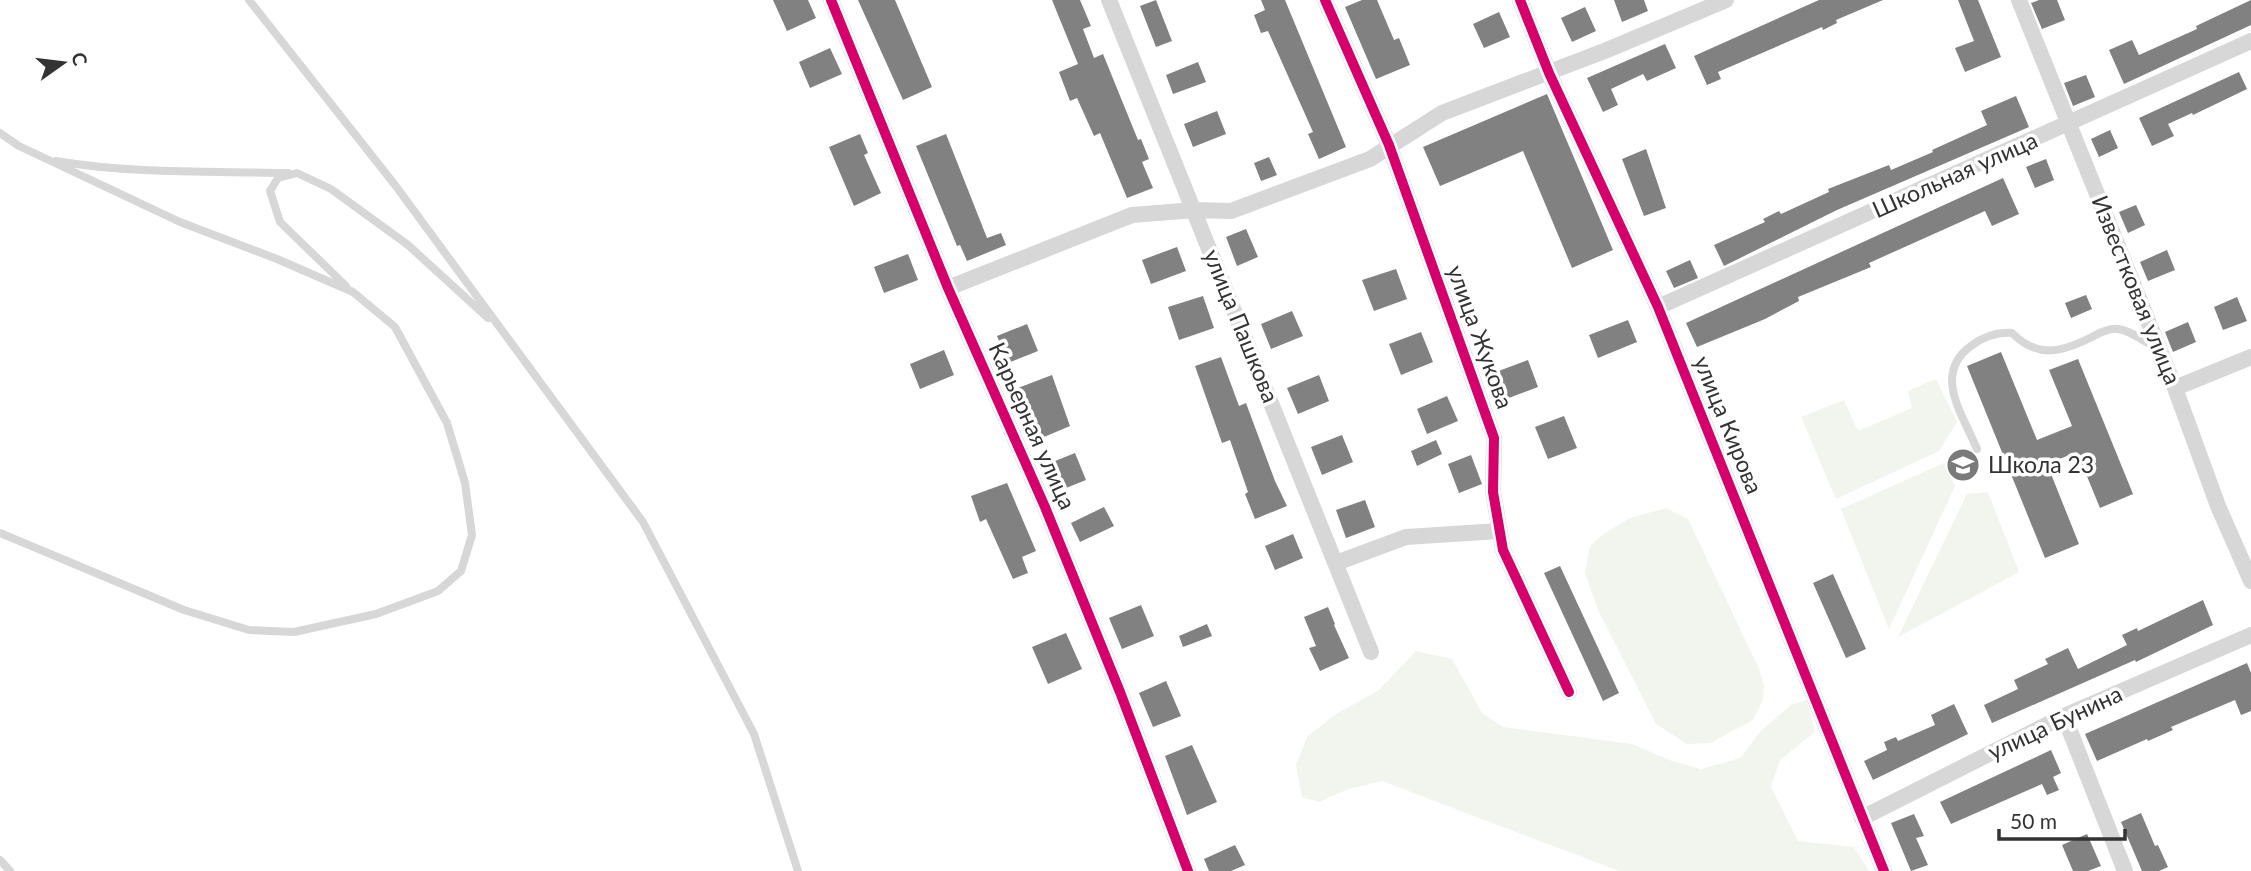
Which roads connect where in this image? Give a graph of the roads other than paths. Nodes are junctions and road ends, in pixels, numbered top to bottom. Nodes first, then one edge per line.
1 (249, 0) edge
2 (831, 0) edge
3 (1109, 0) edge
4 (1325, 0) edge
5 (1520, 0) edge
6 (1726, 0) edge
7 (2020, 0) edge
8 (2251, 41) edge
9 (1549, 73) junction
10 (2069, 125) junction
11 (0, 133) edge
12 (1389, 145) junction
13 (45, 159) junction
14 (298, 173) junction
15 (1195, 210) junction
16 (948, 288) junction
17 (353, 292) junction
18 (1658, 307) junction
19 (503, 332) junction
20 (2160, 350) junction
21 (2251, 357) edge
22 (2175, 388) junction
23 (1977, 449) dead end
24 (1499, 531) junction
25 (0, 533) edge
26 (1336, 563) junction
27 (2251, 581) edge
28 (2251, 635) edge
29 (1371, 652) dead end
30 (1569, 692) dead end
31 (2064, 716) junction
32 (1862, 818) junction
33 (0, 860) edge
34 (10, 871) edge
35 (798, 871) edge
36 (1188, 871) edge
37 (1884, 871) edge
38 (2125, 871) edge

1 - 19 lane
2 - 16 street, Карьерная улица
3 - 15 street, улица Пашкова
4 - 12 street, улица Жукова
5 - 9 street, улица Кирова
6 - 9 street
7 - 10 street, Известковая улица
8 - 10 street, Школьная улица
9 - 12 street
9 - 18 street, улица Кирова
10 - 18 street, Школьная улица
10 - 20 street, Известковая улица
11 - 13 lane
12 - 15 street
12 - 24 street, улица Жукова
13 - 14 lane
13 - 17 lane
14 - 17 lane
14 - 19 lane
15 - 16 street
15 - 26 street, улица Пашкова
16 - 36 street, Карьерная улица
17 - 25 lane
18 - 32 street, улица Кирова
19 - 35 lane
20 - 22 street, Известковая улица
20 - 23 lane
21 - 22 street
22 - 27 street, Известковая улица
24 - 26 street
24 - 30 street, улица Жукова
26 - 29 street, улица Пашкова
28 - 31 street, улица Бунина
31 - 32 street, улица Бунина
31 - 38 street
32 - 37 street, улица Кирова
33 - 34 lane

